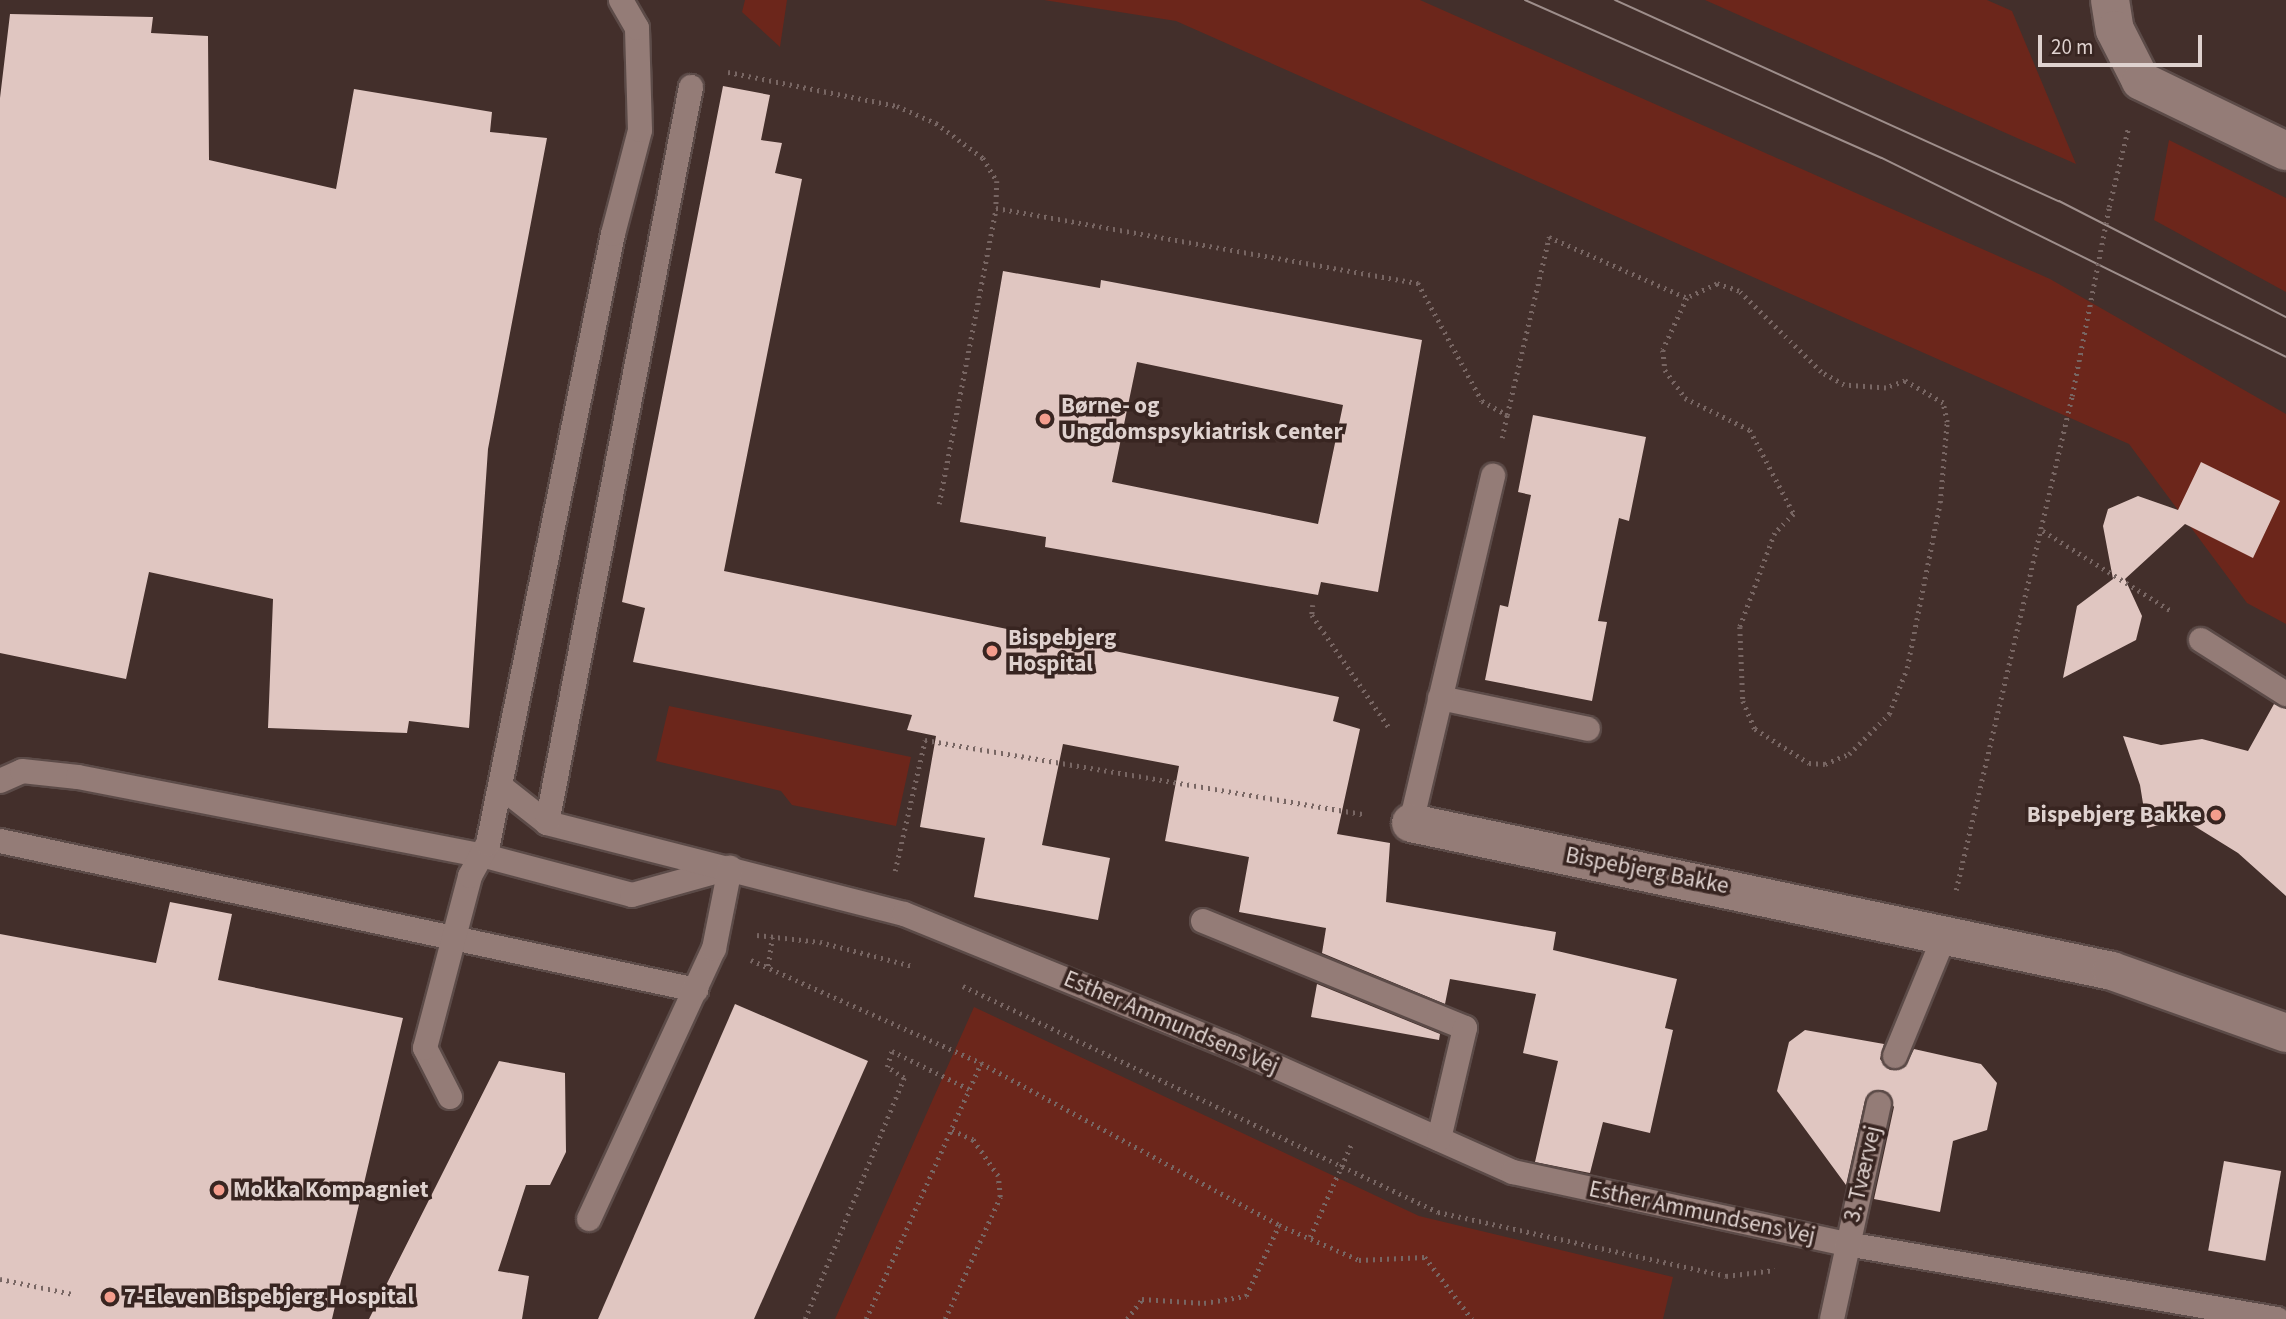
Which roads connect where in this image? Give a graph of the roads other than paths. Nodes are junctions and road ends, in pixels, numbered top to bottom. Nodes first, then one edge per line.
1 (621, 0) edge
2 (2110, 0) edge
3 (691, 87) road end
4 (2286, 151) edge
5 (1493, 476) dead end
6 (2201, 640) road end
7 (2286, 694) edge
8 (1440, 698) junction
9 (1588, 729) dead end
10 (0, 781) edge
11 (500, 786) junction
12 (547, 822) junction
13 (1411, 822) joint
14 (0, 841) edge
15 (481, 855) junction
16 (730, 868) junction
17 (1203, 921) dead end
18 (1946, 932) junction
19 (456, 937) junction
20 (696, 990) junction
21 (2286, 1033) edge
22 (1895, 1056) dead end
23 (450, 1097) dead end
24 (1879, 1104) dead end
25 (1439, 1139) junction
26 (589, 1219) dead end
27 (1847, 1244) junction
28 (1832, 1319) edge
29 (2278, 1319) edge

1 - 11 lane
2 - 4 street
3 - 12 lane
5 - 8 lane
6 - 7 lane
8 - 9 lane
8 - 13 lane
10 - 15 lane
11 - 12 lane, Esther Ammundsens Vej
11 - 15 lane
12 - 16 lane, Esther Ammundsens Vej
13 - 18 street, Bispebjerg Bakke
14 - 19 lane
15 - 16 lane
15 - 19 lane
16 - 20 lane
16 - 25 lane, Esther Ammundsens Vej
17 - 25 lane
18 - 21 street, Bispebjerg Bakke
18 - 22 lane
19 - 20 lane
19 - 23 lane
20 - 26 lane
24 - 27 lane, 3. Tværvej
25 - 27 lane, Esther Ammundsens Vej
27 - 28 lane, Esther Ammundsens Vej
27 - 29 lane, Esther Ammundsens Vej

